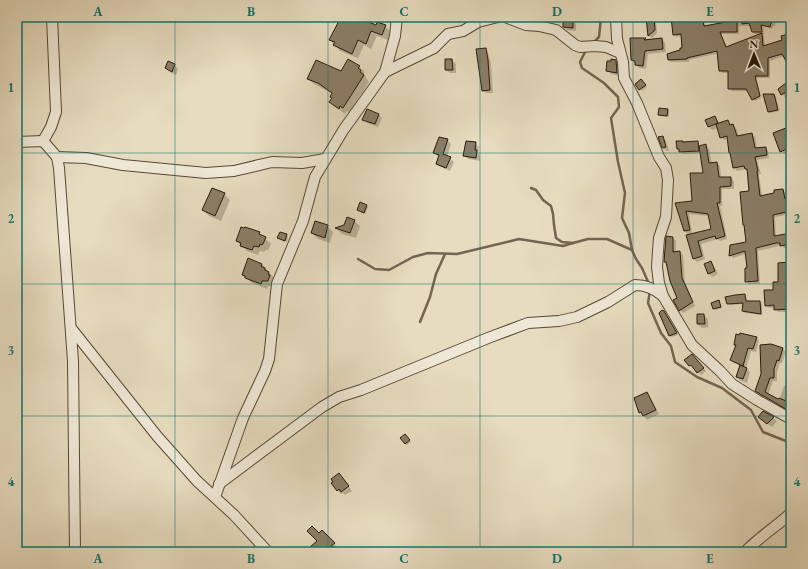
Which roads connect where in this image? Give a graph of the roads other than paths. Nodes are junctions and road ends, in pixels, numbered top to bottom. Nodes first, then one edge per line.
1 (52, 17) edge
2 (397, 17) edge
3 (498, 17) edge
4 (505, 17) edge
5 (616, 17) edge
6 (620, 53) junction
7 (385, 72) junction
8 (17, 142) edge
9 (42, 142) junction
10 (57, 157) junction
11 (325, 159) junction
12 (663, 296) junction
13 (71, 328) junction
14 (791, 419) edge
15 (219, 484) junction
16 (215, 497) junction
17 (791, 514) edge
18 (75, 552) edge
19 (268, 552) edge
20 (745, 552) edge

1 - 9 street
2 - 7 street
3 - 7 street
4 - 6 street
5 - 6 street
6 - 12 street
7 - 11 street
8 - 9 street
9 - 10 street
10 - 11 street
10 - 13 street
11 - 15 street
12 - 14 street
12 - 15 street
13 - 16 street
13 - 18 street
15 - 16 street
16 - 19 street
17 - 20 street

